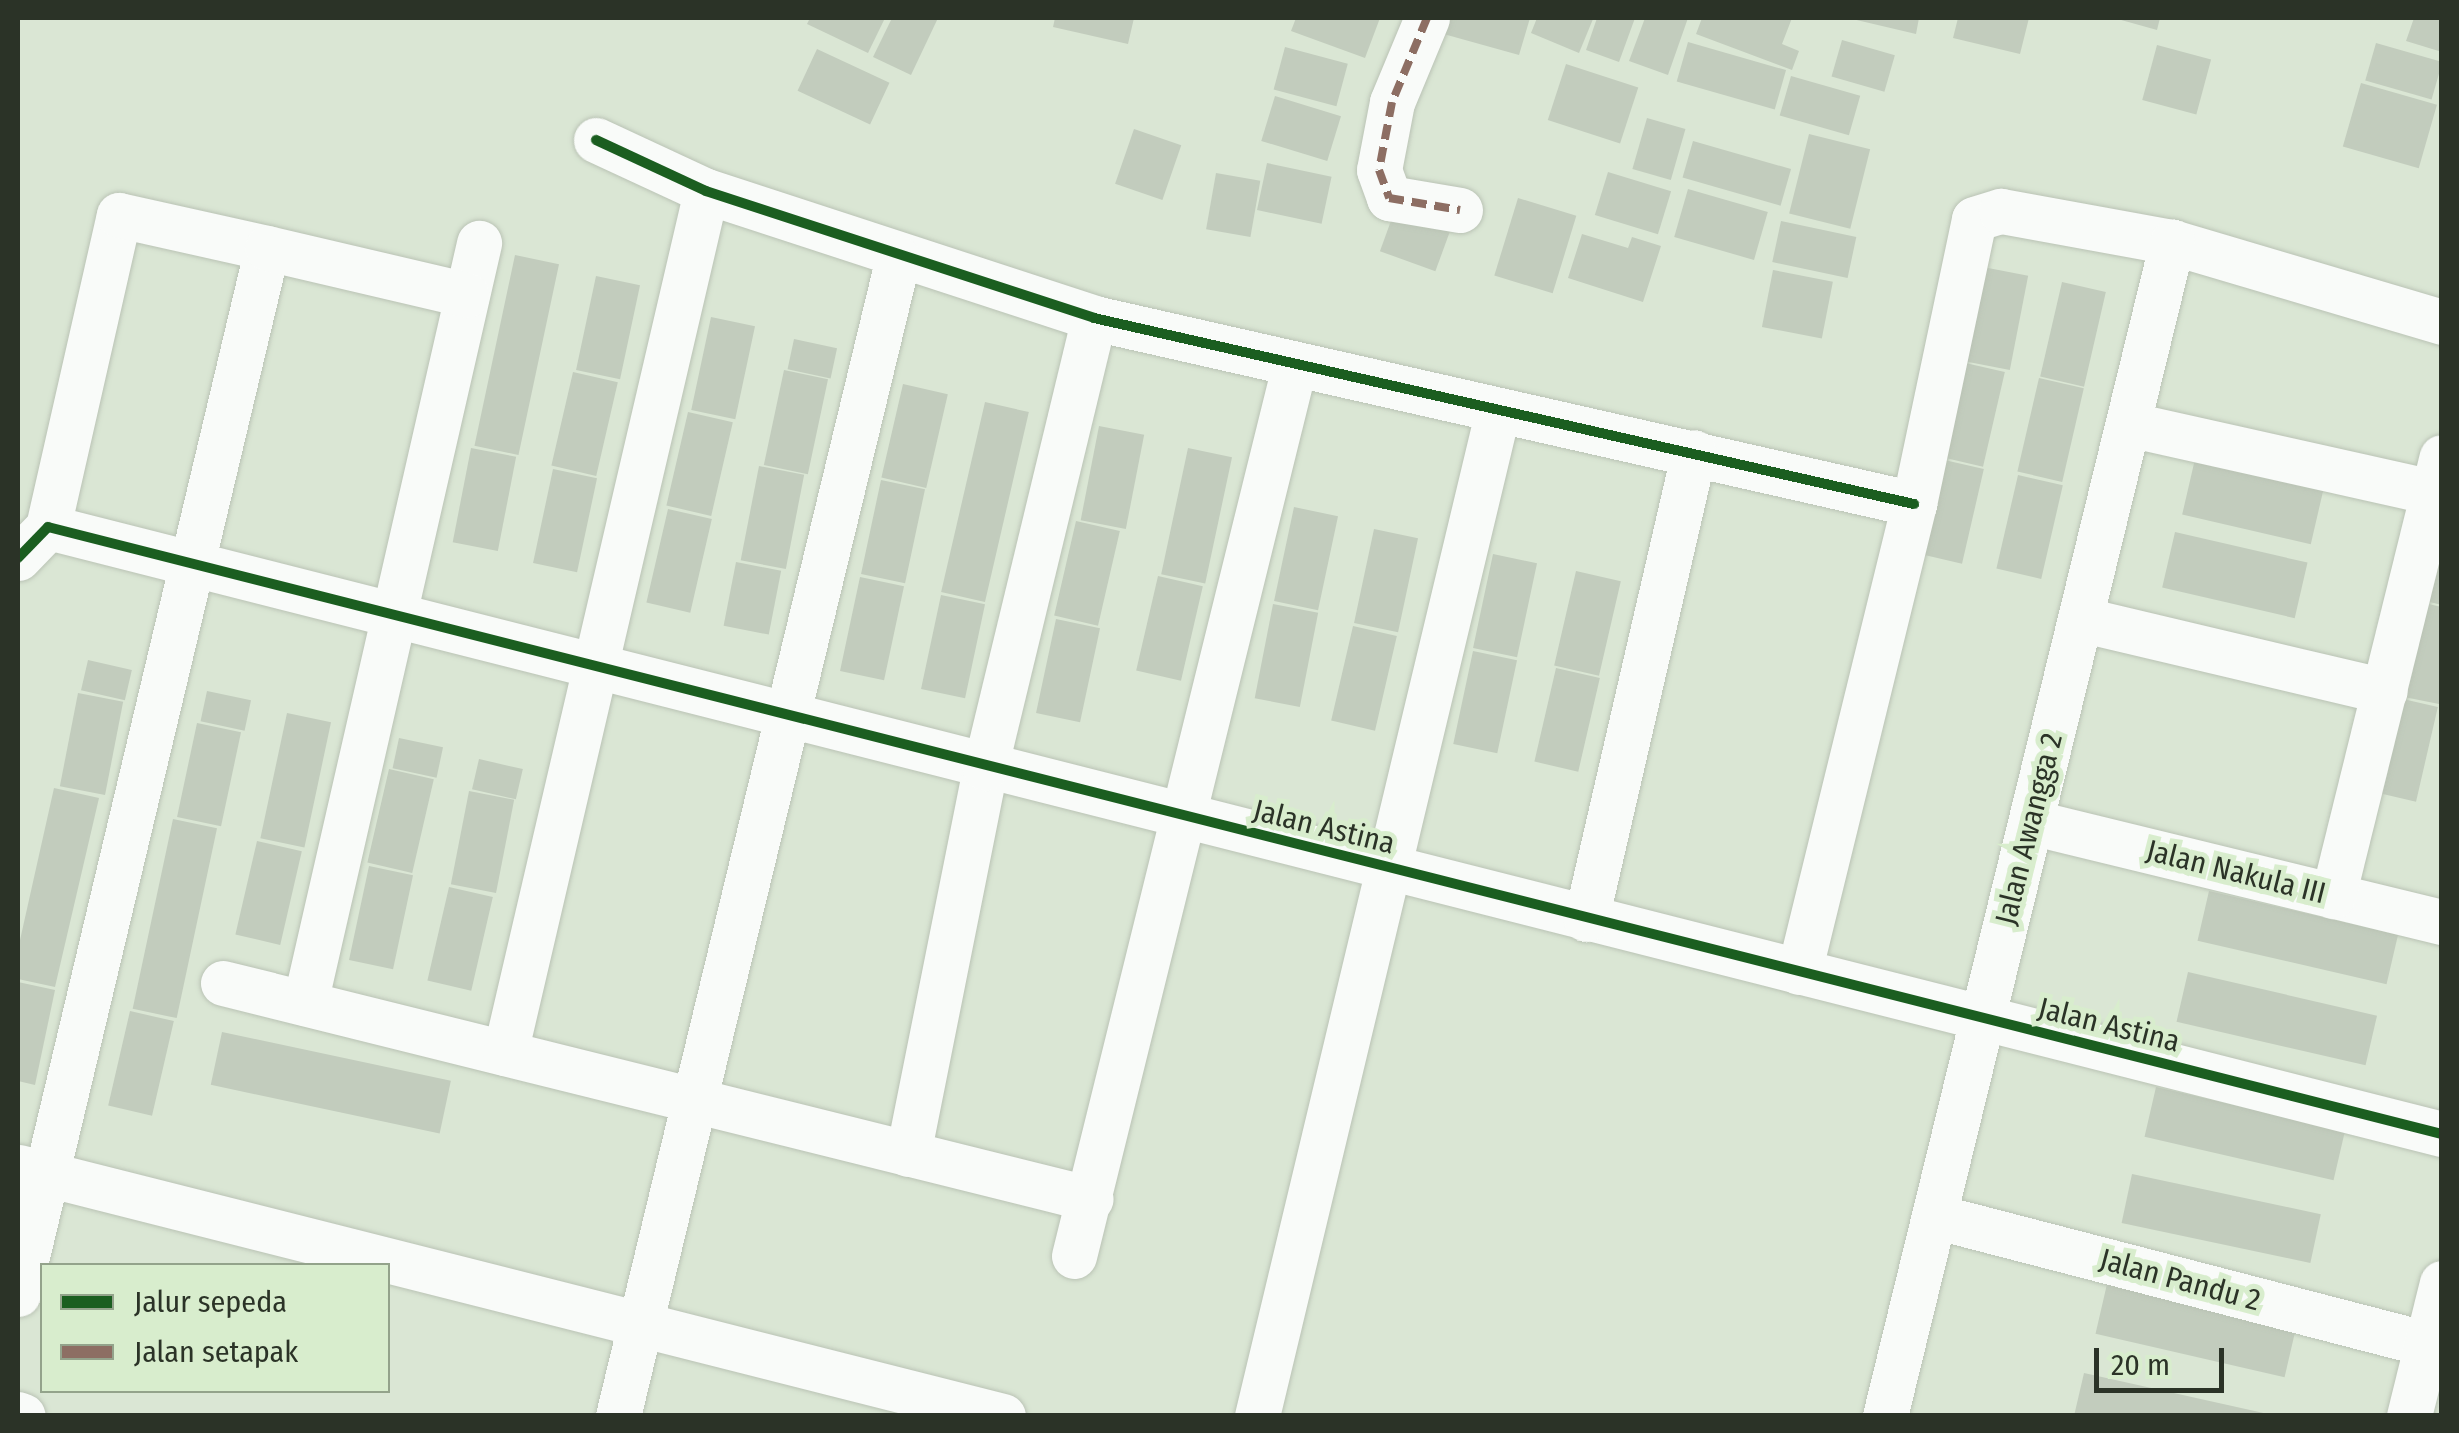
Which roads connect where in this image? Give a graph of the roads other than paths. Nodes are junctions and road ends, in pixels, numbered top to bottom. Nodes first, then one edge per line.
1 (1427, 18) edge
2 (596, 140) dead end
3 (706, 191) junction
4 (1460, 210) dead end
5 (2172, 242) junction
6 (479, 243) dead end
7 (266, 248) junction
8 (898, 258) junction
9 (467, 295) junction
10 (1094, 318) junction
11 (2442, 322) edge
12 (1294, 367) junction
13 (1497, 414) junction
14 (2128, 424) junction
15 (1694, 452) junction
16 (2437, 474) edge
17 (1914, 504) junction
18 (33, 543) edge
19 (194, 569) junction
20 (392, 618) junction
21 (2080, 619) junction
22 (591, 669) junction
23 (2386, 690) junction
24 (787, 718) junction
25 (985, 768) junction
26 (1186, 818) junction
27 (2031, 822) junction
28 (1388, 869) junction
29 (2333, 896) junction
30 (1586, 919) junction
31 (2442, 922) edge
32 (1799, 972) junction
33 (223, 983) dead end
34 (306, 1004) junction
35 (1982, 1019) junction
36 (505, 1053) junction
37 (694, 1101) junction
38 (2442, 1134) edge
39 (908, 1154) junction
40 (32, 1170) edge
41 (1091, 1199) junction
42 (1934, 1216) junction
43 (1074, 1256) dead end
44 (2442, 1284) edge
45 (18, 1294) edge
46 (639, 1326) junction
47 (2427, 1344) junction
48 (1889, 1415) edge
49 (618, 1416) edge
50 (1003, 1416) edge
51 (1257, 1416) edge
52 (2409, 1416) edge

1 - 4 street
2 - 3 street
3 - 8 street
3 - 22 street
5 - 11 street
5 - 14 street, Jalan Awangga 2
5 - 17 street
6 - 9 street
7 - 9 street
7 - 18 street
7 - 19 street
8 - 10 street
8 - 24 street
9 - 20 street
10 - 12 street
10 - 25 street
12 - 13 street
12 - 26 street
13 - 15 street
13 - 28 street
14 - 16 street
14 - 21 street, Jalan Awangga 2
15 - 17 street
15 - 30 street
16 - 23 street
17 - 32 street
18 - 19 street, Jalan Astina
19 - 20 street, Jalan Astina
19 - 40 street
20 - 22 street, Jalan Astina
20 - 34 street
21 - 23 street
21 - 27 street, Jalan Awangga 2
22 - 24 street, Jalan Astina
22 - 36 street
23 - 29 street
24 - 25 street, Jalan Astina
24 - 37 street
25 - 26 street, Jalan Astina
25 - 39 street
26 - 28 street, Jalan Astina
26 - 41 street
27 - 29 street, Jalan Nakula III
27 - 35 street, Jalan Awangga 2
28 - 30 street, Jalan Astina
28 - 51 street
29 - 31 street, Jalan Nakula III
30 - 32 street, Jalan Astina
32 - 35 street, Jalan Astina
33 - 34 street
34 - 36 street
35 - 38 street, Jalan Astina
35 - 42 street, Jalan Awangga 2
36 - 37 street
37 - 39 street
37 - 46 street
39 - 41 street
40 - 45 street
40 - 46 street
41 - 43 street
42 - 47 street, Jalan Pandu 2
42 - 48 street, Jalan Awangga 2
44 - 47 street
46 - 49 street
46 - 50 street
47 - 52 street

